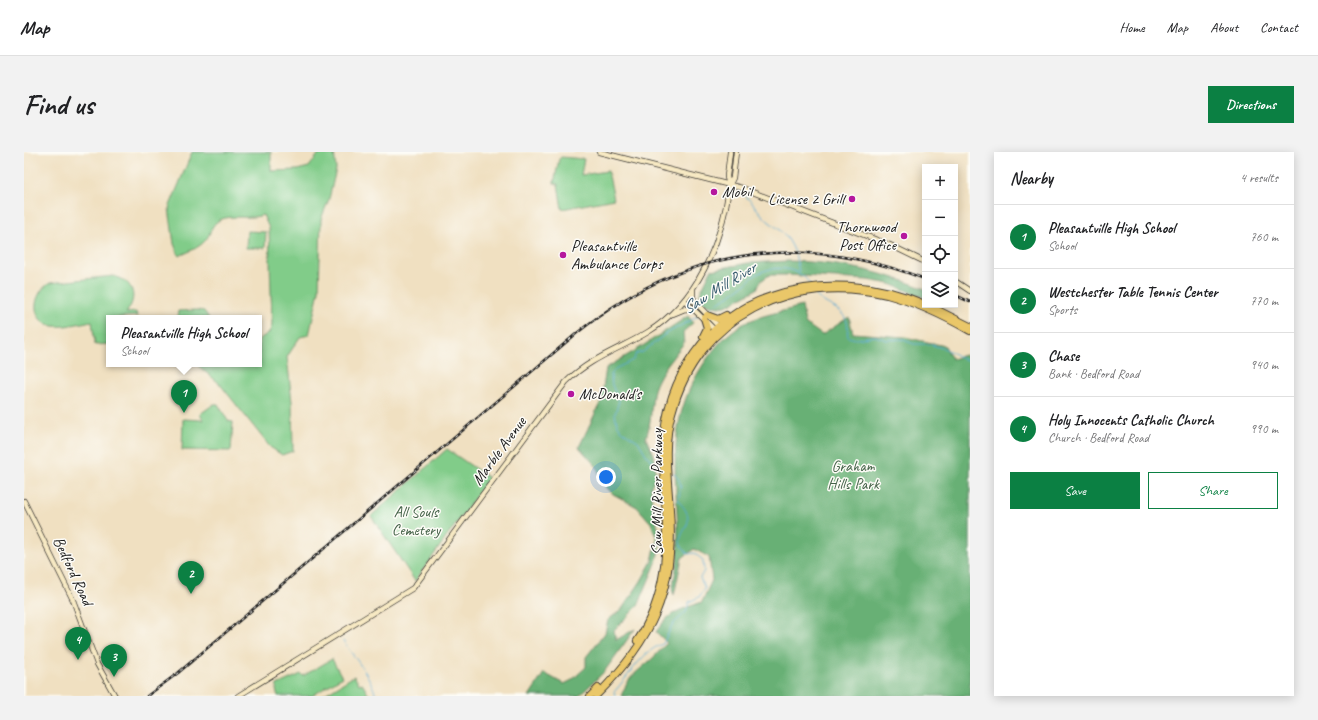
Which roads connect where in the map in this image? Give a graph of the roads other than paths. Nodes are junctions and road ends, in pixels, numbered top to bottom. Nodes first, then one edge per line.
1 (599, 152) edge
2 (730, 152) edge
3 (736, 152) edge
4 (730, 184) junction
5 (922, 260) edge
6 (958, 283) edge
7 (693, 286) junction
8 (819, 288) junction
9 (807, 290) junction
10 (970, 291) edge
11 (684, 300) junction
12 (752, 303) junction
13 (922, 303) edge
14 (934, 308) edge
15 (698, 310) junction
16 (706, 316) junction
17 (669, 317) junction
18 (970, 326) edge
19 (718, 330) junction
20 (970, 331) edge
21 (681, 373) junction
22 (24, 501) edge
23 (115, 696) edge
24 (238, 696) edge
25 (590, 696) edge
26 (596, 696) edge

1 - 4 street
2 - 4 street
3 - 4 street
4 - 5 street
4 - 7 street, Marble Avenue
6 - 10 street
7 - 11 street, Marble Avenue
7 - 15 street
8 - 9 highway, Saw Mill River Parkway
8 - 13 highway, Saw Mill River Parkway
8 - 20 highway, Saw Mill River Parkway
9 - 12 highway, Saw Mill River Parkway
9 - 19 highway, Saw Mill River Parkway
11 - 15 street
11 - 17 street, Marble Avenue
12 - 16 highway
12 - 19 highway, Saw Mill River Parkway
14 - 18 highway
15 - 16 street
15 - 17 street
16 - 19 street
16 - 21 highway
17 - 24 street, Marble Avenue
19 - 21 highway, Saw Mill River Parkway
19 - 26 highway, Saw Mill River Parkway
21 - 25 highway, Saw Mill River Parkway
22 - 23 street, Bedford Road

